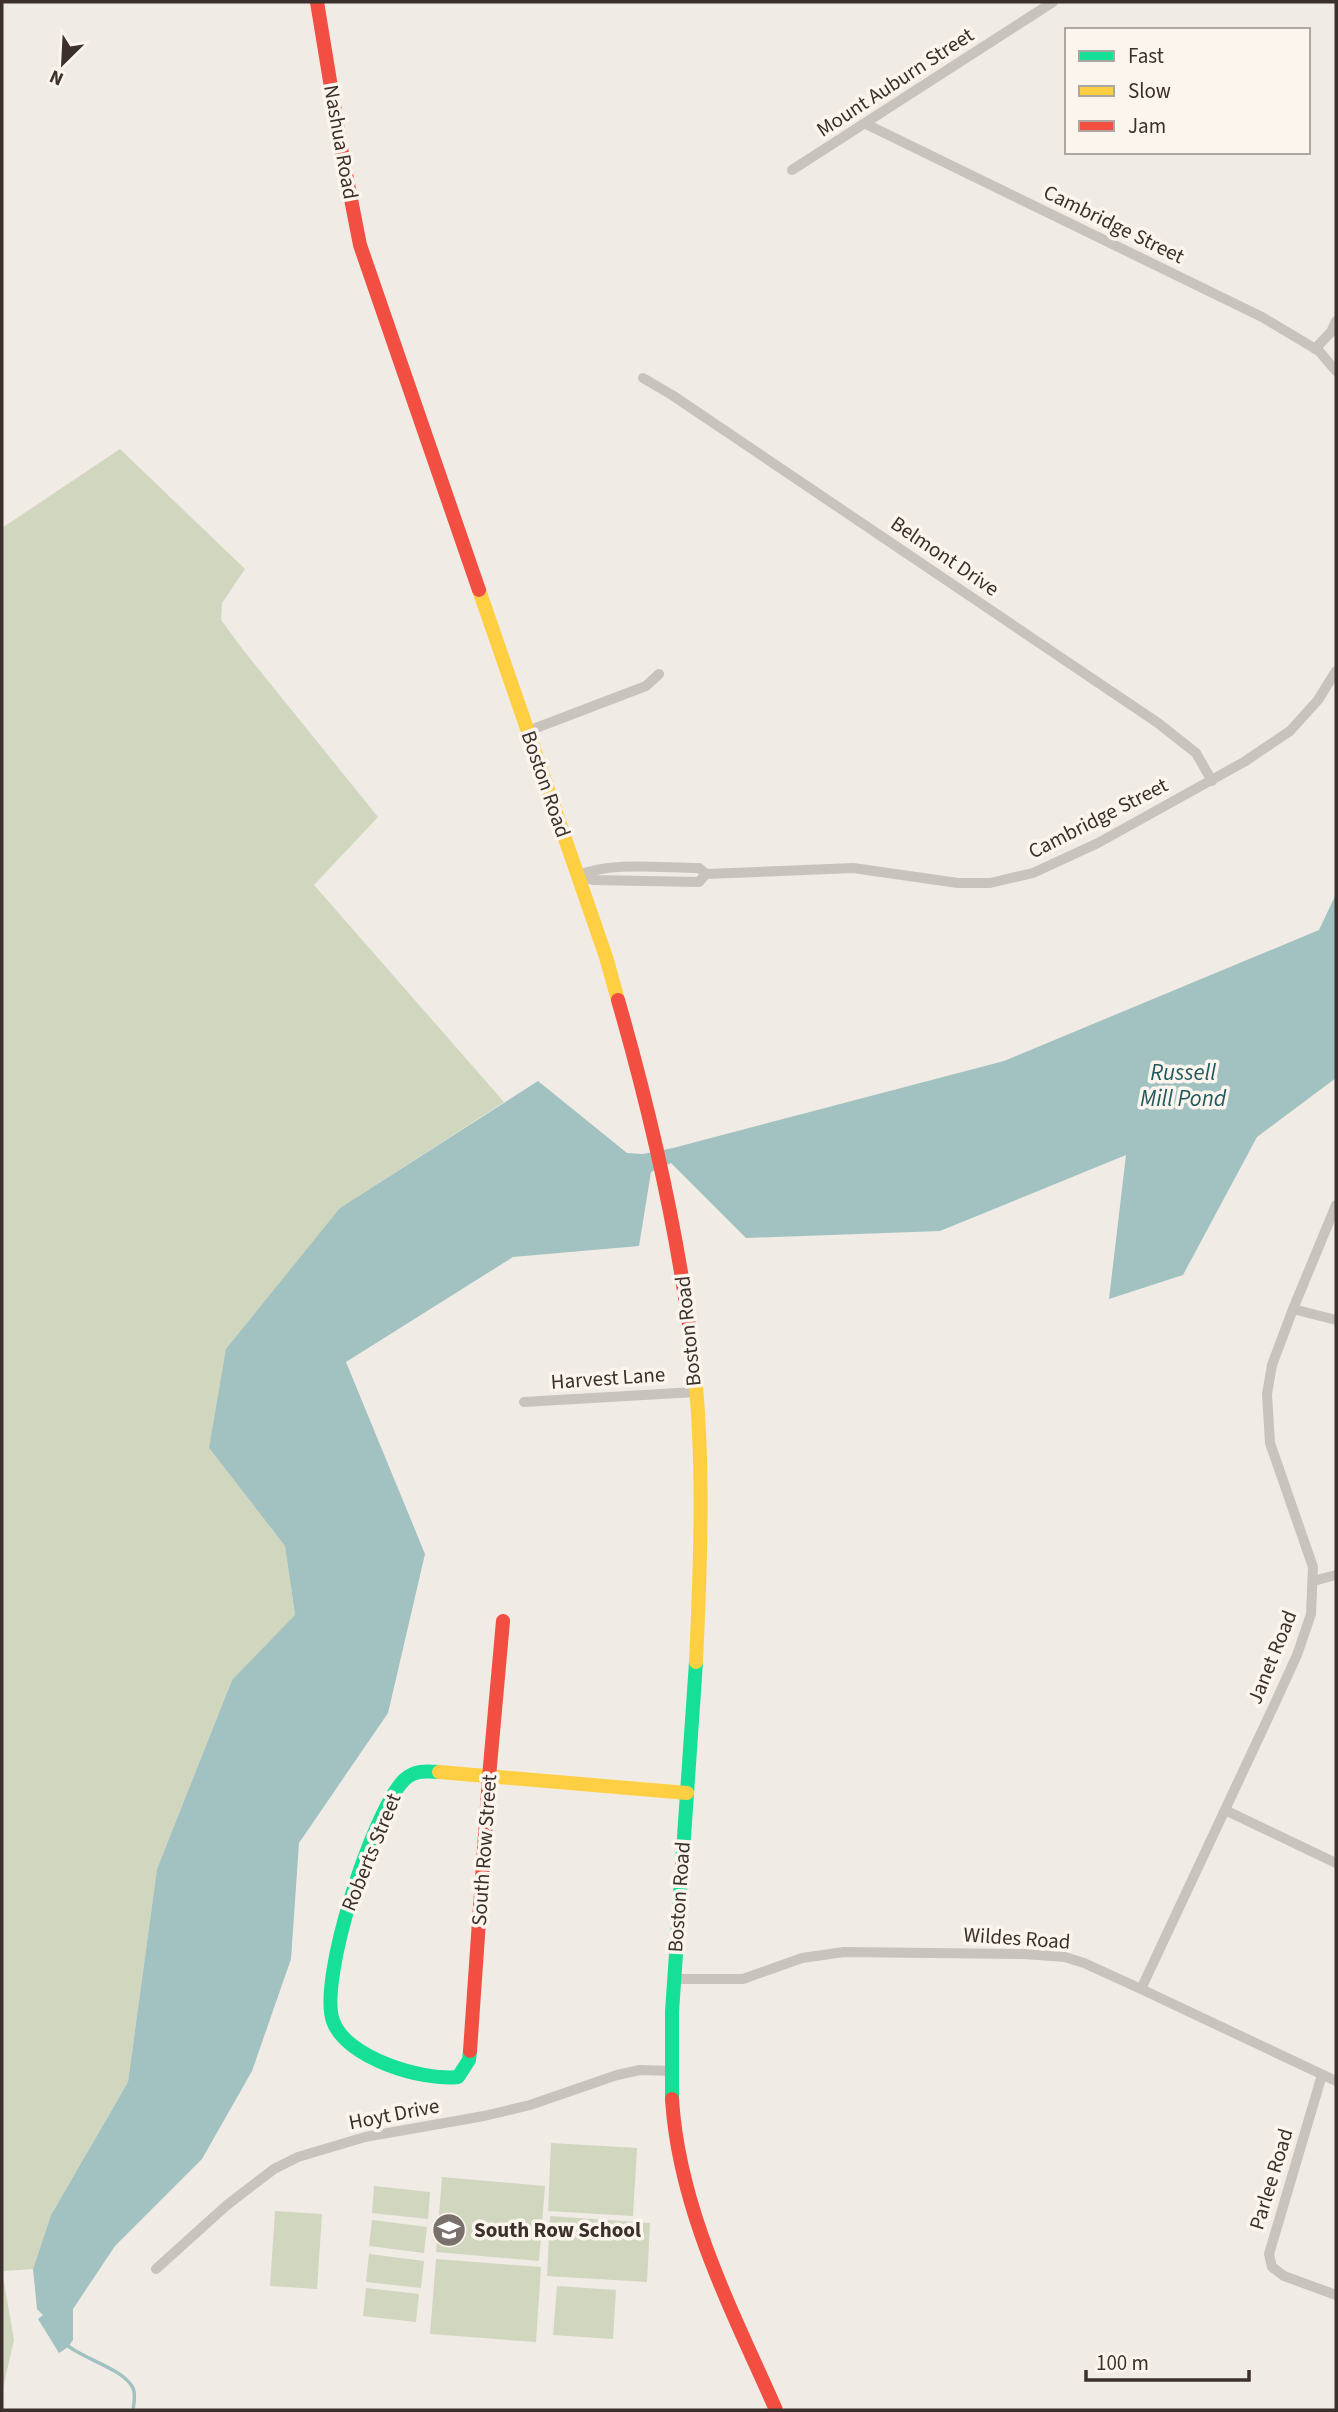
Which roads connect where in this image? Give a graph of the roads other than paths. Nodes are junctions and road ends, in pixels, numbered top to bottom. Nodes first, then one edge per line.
1 (317, 2) edge
2 (1053, 2) edge
3 (866, 124) junction
4 (792, 170) dead end
5 (371, 281) joint
6 (1336, 321) edge
7 (1315, 349) junction
8 (1336, 372) edge
9 (643, 378) dead end
10 (1336, 671) edge
11 (659, 674) dead end
12 (528, 731) junction
13 (1212, 781) junction
14 (577, 876) junction
15 (1336, 1205) edge
16 (1293, 1309) junction
17 (1336, 1320) edge
18 (695, 1392) junction
19 (524, 1402) dead end
20 (1336, 1575) edge
21 (1312, 1581) junction
22 (503, 1621) dead end
23 (489, 1777) junction
24 (687, 1793) junction
25 (1225, 1810) junction
26 (1336, 1863) edge
27 (673, 1979) junction
28 (1141, 1989) junction
29 (673, 2071) junction
30 (460, 2075) joint
31 (1322, 2075) junction
32 (1336, 2081) edge
33 (156, 2269) dead end
34 (1336, 2295) edge
35 (776, 2410) edge

1 - 5 main road, Nashua Road
2 - 3 street, Mount Auburn Street
3 - 4 street, Mount Auburn Street
3 - 7 street, Cambridge Street
5 - 12 main road, Boston Road
6 - 7 street
7 - 8 street, Cambridge Street
9 - 13 street, Belmont Drive
10 - 13 street, Cambridge Street
11 - 12 street
12 - 14 main road, Boston Road
13 - 14 street, Cambridge Street
14 - 18 main road, Boston Road
15 - 16 street, Janet Road
16 - 17 street
16 - 21 street, Janet Road
18 - 19 street, Harvest Lane
18 - 24 main road, Boston Road
20 - 21 street
21 - 25 street, Janet Road
22 - 23 main road, South Row Street
23 - 24 main road, Roberts Street
23 - 30 main road, South Row Street
23 - 30 main road, Roberts Street
24 - 27 main road, Boston Road
25 - 26 street
25 - 28 street, Janet Road
27 - 28 street, Wildes Road
27 - 29 main road, Boston Road
28 - 31 street, Wildes Road
29 - 33 street, Hoyt Drive
29 - 35 main road, Boston Road
31 - 32 street, Wildes Road
31 - 34 street, Parlee Road

